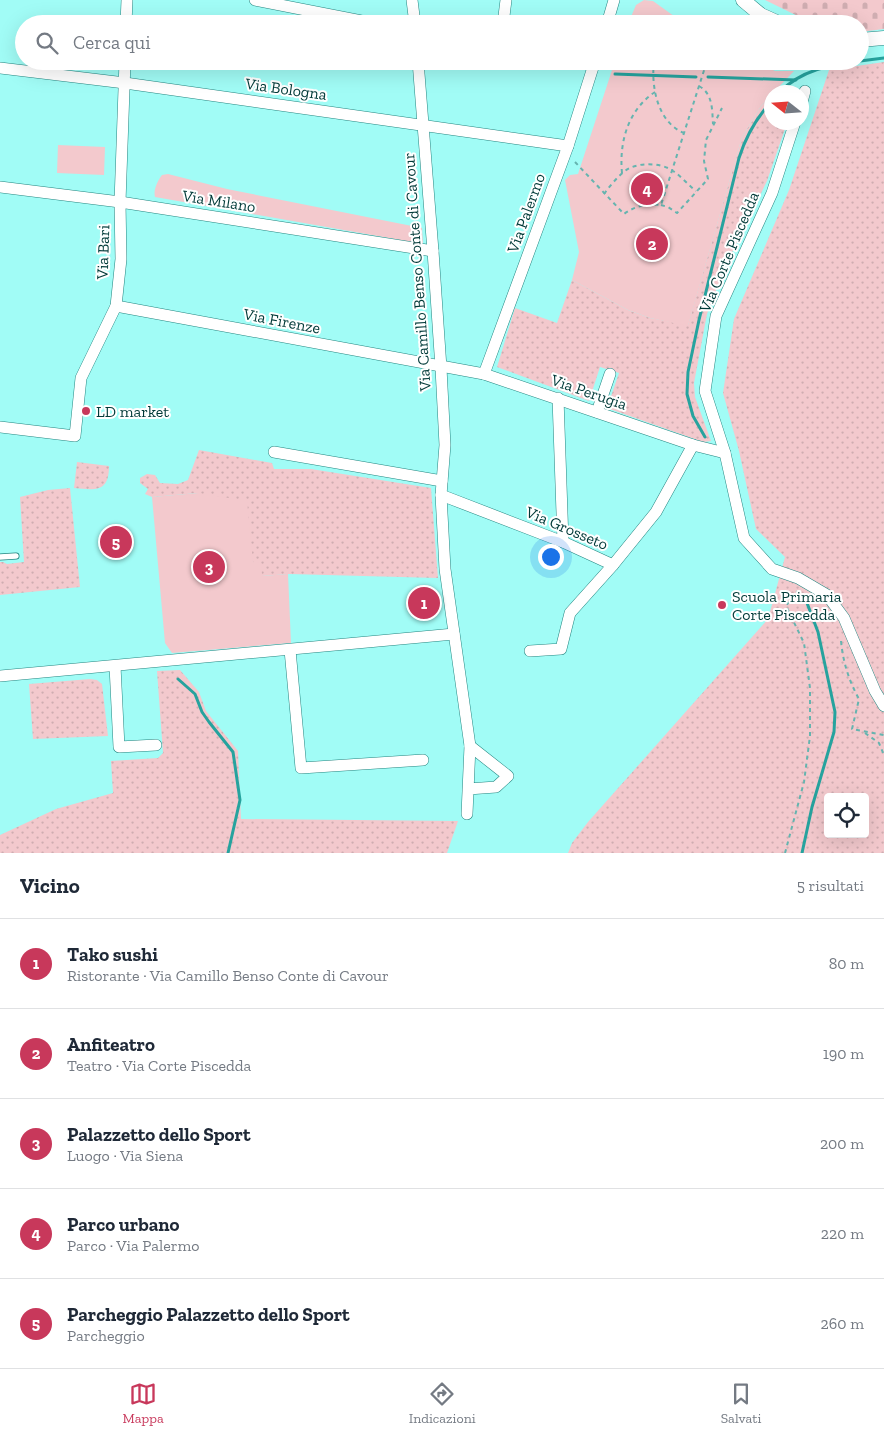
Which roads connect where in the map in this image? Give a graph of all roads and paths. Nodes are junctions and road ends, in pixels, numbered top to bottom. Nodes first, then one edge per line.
1 (127, 0) edge
2 (255, 0) edge
3 (412, 0) edge
4 (506, 0) edge
5 (614, 0) edge
6 (743, 0) edge
7 (126, 15) edge
8 (331, 15) edge
9 (414, 15) edge
10 (504, 15) edge
11 (610, 15) edge
12 (761, 15) edge
13 (884, 38) edge
14 (869, 39) edge
15 (0, 68) edge
16 (15, 70) edge
17 (17, 70) edge
18 (125, 70) edge
19 (419, 70) edge
20 (593, 70) edge
21 (653, 70) edge
22 (704, 70) edge
23 (125, 83) junction
24 (699, 86) junction
25 (655, 92) junction
26 (722, 108) dead end
27 (713, 124) junction
28 (422, 126) junction
29 (792, 130) edge
30 (684, 133) junction
31 (568, 146) junction
32 (563, 158) junction
33 (672, 170) junction
34 (622, 173) junction
35 (0, 187) edge
36 (696, 192) junction
37 (604, 194) junction
38 (120, 202) junction
39 (661, 205) junction
40 (433, 251) junction
41 (116, 306) junction
42 (441, 368) junction
43 (484, 374) junction
44 (610, 374) dead end
45 (558, 398) junction
46 (597, 412) junction
47 (0, 427) edge
48 (693, 445) junction
49 (274, 452) dead end
50 (726, 453) junction
51 (442, 481) junction
52 (441, 495) junction
53 (563, 542) junction
54 (16, 556) dead end
55 (0, 557) edge
56 (613, 565) junction
57 (804, 582) junction
58 (454, 634) junction
59 (841, 638) dead end
60 (290, 650) junction
61 (530, 651) dead end
62 (115, 666) junction
63 (0, 676) edge
64 (884, 706) edge
65 (864, 732) junction
66 (884, 735) edge
67 (156, 745) dead end
68 (470, 746) junction
69 (884, 755) edge
70 (423, 760) dead end
71 (468, 789) junction
72 (467, 814) dead end
73 (785, 853) edge

1 - 7 street
2 - 8 street
3 - 9 street
4 - 10 street
5 - 11 street
6 - 12 street
13 - 14 street
15 - 16 street, Via Bologna
17 - 23 street, Via Bologna
18 - 23 street, Via Bari
19 - 28 street, Via Camillo Benso Conte di Cavour
20 - 31 street, Via Palermo
21 - 25 path
22 - 24 path
23 - 28 street, Via Bologna
23 - 38 street, Via Bari
24 - 27 path
24 - 30 path
25 - 30 path
25 - 34 path
26 - 27 path
27 - 36 path
28 - 31 street, Via Bologna
28 - 40 street, Via Camillo Benso Conte di Cavour
29 - 50 street, Via Corte Piscedda
30 - 33 path
31 - 32 street, Via Palermo
32 - 37 path
32 - 43 street, Via Palermo
33 - 34 path
33 - 36 path
33 - 39 path
34 - 37 path
35 - 38 street, Via Milano
36 - 39 path
37 - 39 path
38 - 40 street, Via Milano
38 - 41 street, Via Bari
40 - 42 street, Via Camillo Benso Conte di Cavour
41 - 42 street, Via Firenze
41 - 47 street, Via Bari
42 - 43 street, Via Perugia
42 - 51 street, Via Camillo Benso Conte di Cavour
43 - 45 street, Via Perugia
44 - 46 street
45 - 46 street, Via Perugia
45 - 53 street
46 - 48 street, Via Perugia
48 - 50 street, Via Perugia
48 - 56 street
49 - 51 street
50 - 57 street, Via Corte Piscedda
51 - 52 street, Via Camillo Benso Conte di Cavour
52 - 53 street, Via Grosseto
52 - 58 street, Via Camillo Benso Conte di Cavour
53 - 56 street, Via Grosseto
54 - 55 lane
56 - 61 street, Via Grosseto
57 - 64 street
57 - 73 path
58 - 60 street
58 - 68 street, Via Camillo Benso Conte di Cavour
59 - 65 path
60 - 62 street
60 - 70 street
62 - 63 street
62 - 67 street
65 - 66 path
65 - 69 path
68 - 71 street, Via Camillo Benso Conte di Cavour
68 - 71 street
71 - 72 street, Via Camillo Benso Conte di Cavour

